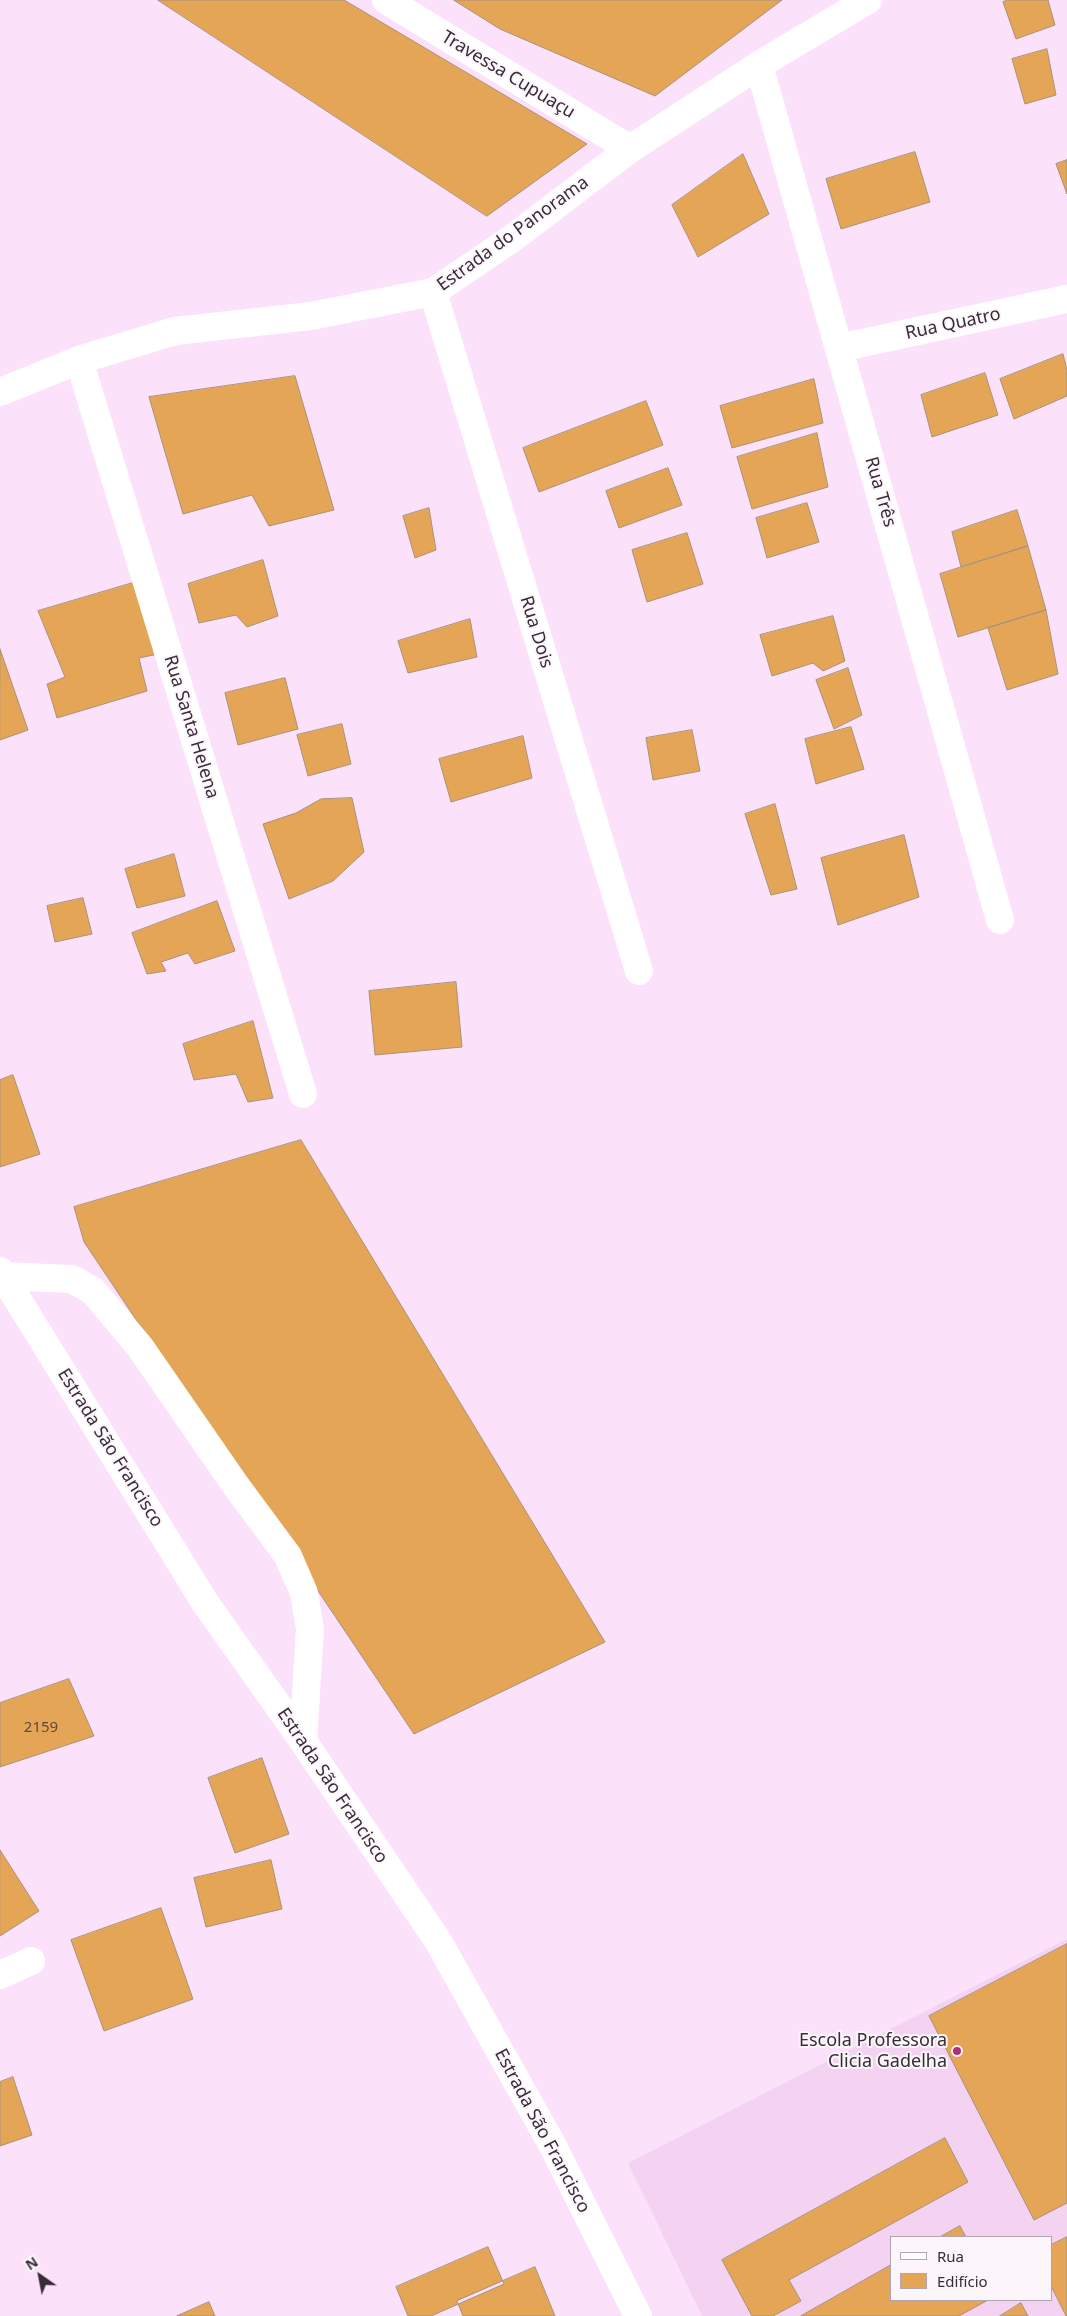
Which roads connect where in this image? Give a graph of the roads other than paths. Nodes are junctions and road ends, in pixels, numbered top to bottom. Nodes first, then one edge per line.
1 (386, 0) edge
2 (868, 0) edge
3 (759, 65) junction
4 (630, 150) junction
5 (433, 292) junction
6 (1067, 300) edge
7 (839, 348) junction
8 (79, 360) junction
9 (0, 392) edge
10 (1000, 920) dead end
11 (639, 971) dead end
12 (303, 1094) dead end
13 (1, 1274) edge
14 (303, 1740) junction
15 (31, 1960) dead end
16 (0, 1975) edge
17 (638, 2316) edge

1 - 4 street, Travessa Cupuaçu
2 - 3 street, Estrada do Panorama
3 - 4 street, Estrada do Panorama
3 - 7 street, Rua Três
4 - 5 street, Estrada do Panorama
5 - 8 street, Estrada do Panorama
5 - 11 street, Rua Dois
6 - 7 street, Rua Quatro
7 - 10 street, Rua Três
8 - 9 street, Estrada do Panorama
8 - 12 street, Rua Santa Helena
13 - 14 street, Estrada São Francisco
13 - 14 street
14 - 17 street, Estrada São Francisco
15 - 16 street

